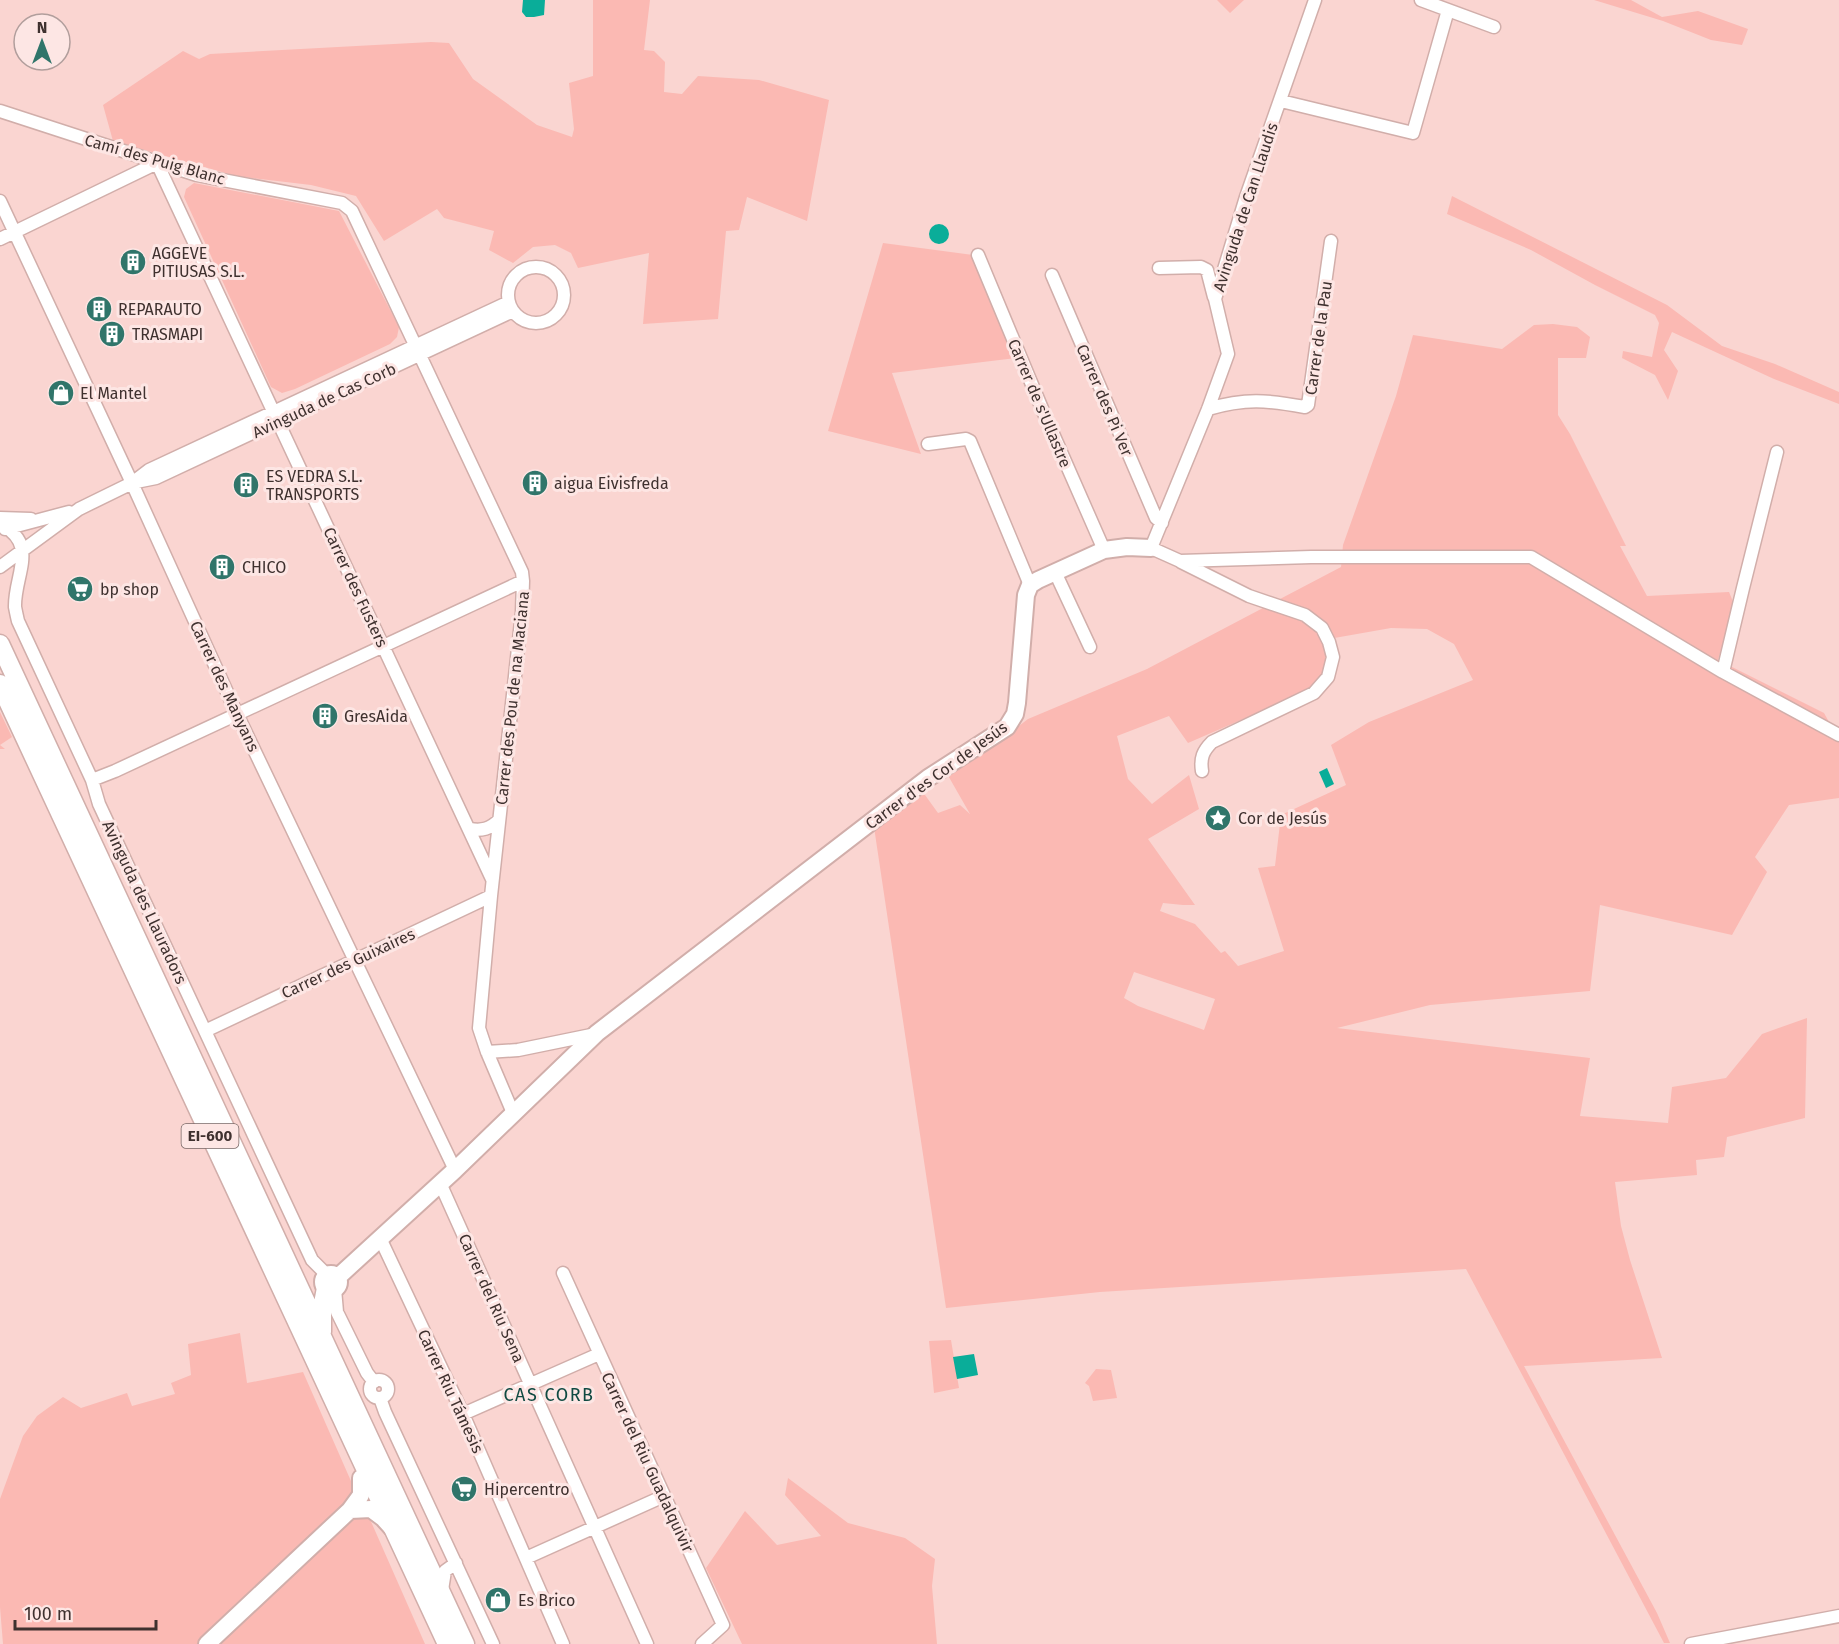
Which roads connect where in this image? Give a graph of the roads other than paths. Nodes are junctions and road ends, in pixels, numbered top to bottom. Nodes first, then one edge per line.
1 (1315, 0) edge
2 (1421, 0) edge
3 (1448, 10) junction
4 (1494, 27) dead end
5 (1281, 101) junction
6 (0, 111) edge
7 (157, 163) junction
8 (0, 201) edge
9 (348, 207) joint
10 (14, 232) junction
11 (0, 239) edge
12 (1331, 241) dead end
13 (978, 255) dead end
14 (1159, 268) dead end
15 (1052, 275) dead end
16 (1215, 299) junction
17 (511, 307) junction
18 (417, 351) junction
19 (1208, 409) junction
20 (276, 416) junction
21 (928, 444) dead end
22 (1778, 452) dead end
23 (132, 483) junction
24 (79, 509) junction
25 (0, 518) edge
26 (44, 519) junction
27 (1162, 523) junction
28 (3, 527) edge
29 (1151, 548) junction
30 (22, 549) junction
31 (1104, 550) junction
32 (1180, 561) junction
33 (0, 567) edge
34 (1055, 572) junction
35 (523, 581) junction
36 (1030, 585) junction
37 (0, 644) edge
38 (384, 647) junction
39 (1090, 647) dead end
40 (1723, 672) junction
41 (0, 684) edge
42 (237, 714) junction
43 (1839, 735) edge
44 (1202, 771) dead end
45 (92, 780) junction
46 (99, 804) junction
47 (78, 815) junction
48 (499, 820) junction
49 (470, 829) junction
50 (493, 880) junction
51 (491, 896) junction
52 (354, 959) junction
53 (205, 1031) junction
54 (597, 1033) junction
55 (488, 1052) junction
56 (513, 1113) junction
57 (455, 1170) junction
58 (440, 1183) junction
59 (380, 1238) junction
60 (291, 1270) junction
61 (563, 1273) dead end
62 (330, 1282) junction
63 (322, 1337) junction
64 (599, 1354) junction
65 (530, 1384) junction
66 (335, 1403) junction
67 (463, 1414) junction
68 (361, 1478) joint
69 (664, 1496) junction
70 (350, 1510) junction
71 (596, 1527) junction
72 (394, 1530) junction
73 (526, 1558) junction
74 (456, 1563) junction
75 (442, 1594) junction
76 (1839, 1616) edge
77 (207, 1644) edge
78 (447, 1644) edge
79 (465, 1644) edge
80 (493, 1644) edge
81 (563, 1644) edge
82 (647, 1644) edge
83 (702, 1644) edge
84 (1691, 1644) edge

1 - 5 street, Avinguda de Can Llaudis
2 - 3 street
3 - 4 street
3 - 5 street
5 - 16 street, Avinguda de Can Llaudis
6 - 7 street, Camí des Puig Blanc
7 - 9 street, Camí des Puig Blanc
7 - 10 street
7 - 20 street, Carrer des Fusters
8 - 10 street, Carrer des Manyans
9 - 18 street, Carrer des Pou de na Maciana
10 - 11 street
10 - 23 street, Carrer des Manyans
12 - 19 street, Carrer de la Pau
13 - 31 street, Carrer de s'Ullastre
14 - 16 street
15 - 27 street, Carrer des Pi Ver
16 - 19 street, Avinguda de Can Llaudis
17 - 17 street
17 - 18 street, Avinguda de Cas Corb
18 - 20 street, Avinguda de Cas Corb
18 - 35 street, Carrer des Pou de na Maciana
19 - 27 street, Avinguda de Can Llaudis
20 - 23 street, Avinguda de Cas Corb
20 - 38 street, Carrer des Fusters
21 - 36 street
22 - 40 street
23 - 24 street, Avinguda de Cas Corb
23 - 42 street, Carrer des Manyans
24 - 26 street
24 - 30 street
25 - 26 street
26 - 28 street
27 - 29 street, Avinguda de Can Llaudis
28 - 30 street
29 - 31 street
29 - 32 street
30 - 33 street
30 - 45 street, Avinguda des Llauradors
31 - 34 street
32 - 40 street
32 - 44 street
34 - 36 street
34 - 39 street
35 - 38 street
35 - 48 street, Carrer des Pou de na Maciana
36 - 54 street, Carrer d'es Cor de Jesús
37 - 47 main road, EI-600
38 - 42 street
38 - 49 street, Carrer des Fusters
40 - 43 street
41 - 66 main road, EI-600
42 - 45 street
42 - 52 street, Carrer des Manyans
45 - 46 street, Avinguda des Llauradors
46 - 47 street
46 - 53 street, Avinguda des Llauradors
47 - 60 main road, EI-600
48 - 49 street
48 - 50 street, Carrer des Pou de na Maciana
49 - 50 street, Carrer des Fusters
50 - 51 street, Carrer des Pou de na Maciana
51 - 52 street, Carrer des Guixaires
51 - 55 street, Carrer des Pou de na Maciana
52 - 53 street, Carrer des Guixaires
52 - 57 street, Carrer des Manyans
53 - 62 street, Avinguda des Llauradors
54 - 55 street
54 - 56 street, Carrer d'es Cor de Jesús
55 - 56 street, Carrer des Pou de na Maciana
56 - 57 street, Carrer d'es Cor de Jesús
57 - 58 street, Carrer d'es Cor de Jesús
58 - 59 street, Carrer d'es Cor de Jesús
58 - 65 street, Carrer del Riu Sena
59 - 62 street
59 - 67 street, Carrer Riu Támesis
60 - 62 main road
60 - 63 main road, EI-600
61 - 64 street, Carrer del Riu Guadalquivir
62 - 63 main road
62 - 74 street
63 - 75 main road, EI-600
64 - 65 street
64 - 69 street, Carrer del Riu Guadalquivir
65 - 67 street
65 - 71 street, Carrer del Riu Sena
66 - 68 street
66 - 72 main road, EI-600
67 - 73 street, Carrer Riu Támesis
68 - 70 street
69 - 71 street
69 - 83 street, Carrer del Riu Guadalquivir
70 - 72 street
70 - 77 street
71 - 73 street
71 - 82 street, Carrer del Riu Sena
72 - 78 main road, EI-600
73 - 81 street, Carrer Riu Támesis
74 - 75 street
74 - 80 street
75 - 79 main road, EI-600
76 - 84 street

